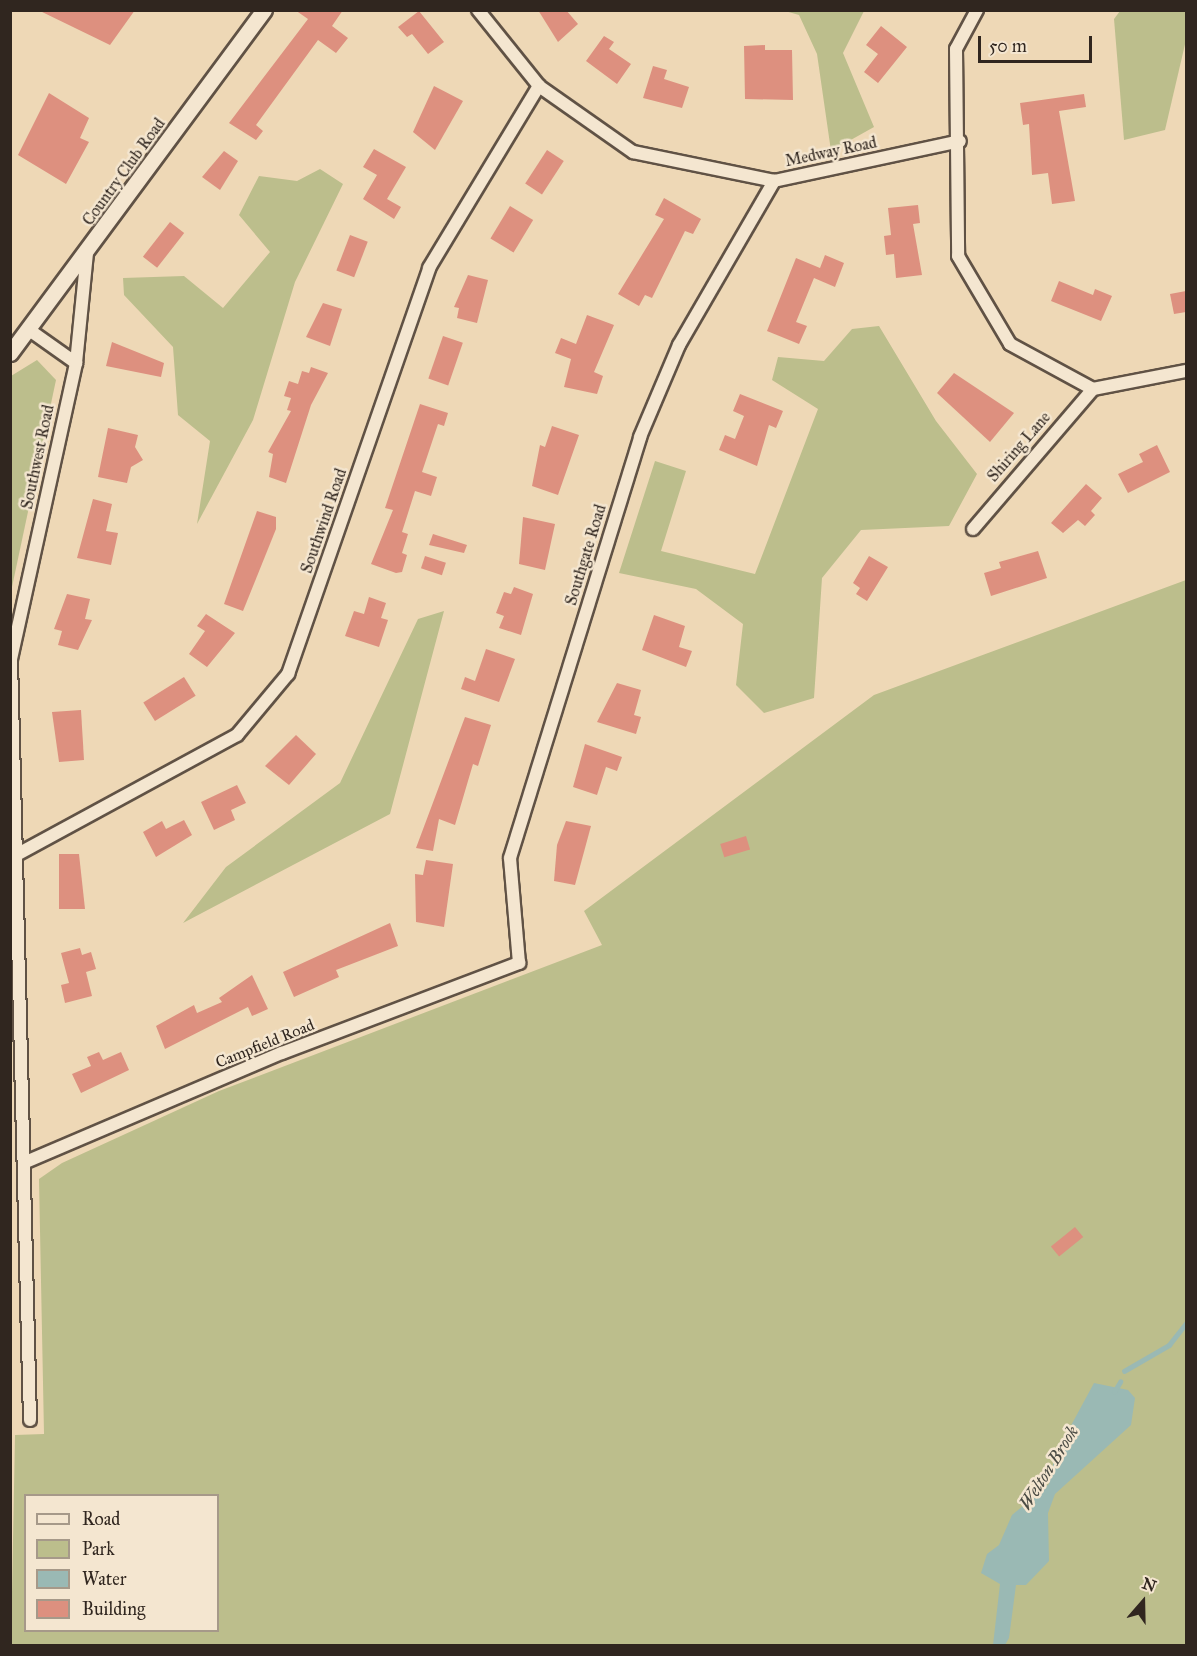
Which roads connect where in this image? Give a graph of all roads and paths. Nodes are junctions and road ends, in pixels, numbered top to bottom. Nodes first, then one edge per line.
1 (264, 10) edge
2 (478, 10) edge
3 (977, 10) edge
4 (539, 86) junction
5 (960, 141) junction
6 (774, 181) junction
7 (87, 252) junction
8 (28, 329) junction
9 (10, 353) edge
10 (75, 363) junction
11 (1186, 371) edge
12 (1093, 389) junction
13 (973, 530) dead end
14 (18, 854) junction
15 (519, 963) joint
16 (26, 1162) junction
17 (30, 1420) dead end

1 - 7 street, Country Club Road
2 - 4 street, Medway Road
3 - 5 street
4 - 6 street, Medway Road
4 - 14 street, Southwind Road
5 - 6 street, Medway Road
5 - 12 street
6 - 15 street, Southgate Road
7 - 8 street, Country Club Road
7 - 10 street, Southwest Road
8 - 9 street, Country Club Road
8 - 10 street
10 - 14 street, Southwest Road
11 - 12 street
12 - 13 street, Shiring Lane
14 - 16 street, Southwest Road
15 - 16 street, Campfield Road
16 - 17 street, Southwest Road

